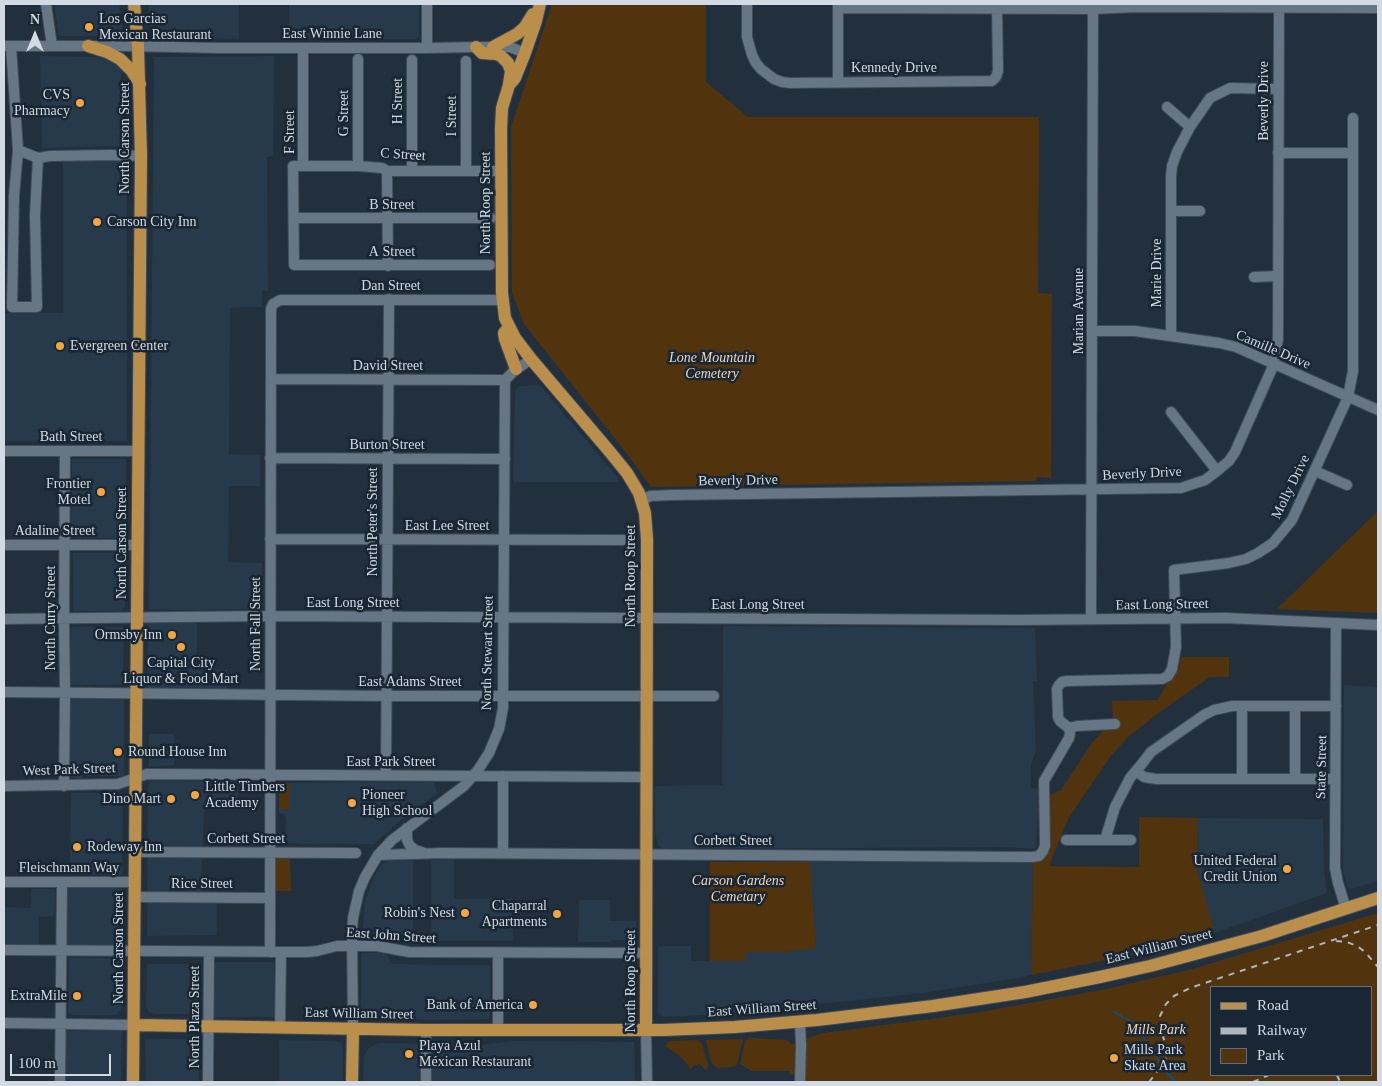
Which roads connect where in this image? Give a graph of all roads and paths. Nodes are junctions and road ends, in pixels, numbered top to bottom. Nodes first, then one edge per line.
1 (46, 4) edge
2 (134, 4) edge
3 (427, 4) edge
4 (540, 4) edge
5 (747, 4) edge
6 (838, 6) edge
7 (1093, 6) edge
8 (1279, 6) edge
9 (997, 8) junction
10 (1378, 8) edge
11 (7, 46) edge
12 (52, 46) junction
13 (88, 46) junction
14 (138, 46) junction
15 (476, 46) junction
16 (493, 47) junction
17 (304, 48) junction
18 (426, 48) junction
19 (525, 53) junction
20 (358, 59) dead end
21 (412, 60) dead end
22 (466, 61) dead end
23 (838, 82) junction
24 (140, 84) junction
25 (509, 85) junction
26 (1278, 89) junction
27 (1166, 107) dead end
28 (1353, 118) dead end
29 (1190, 127) junction
30 (18, 150) junction
31 (1278, 153) junction
32 (1353, 153) junction
33 (141, 156) junction
34 (38, 158) junction
35 (304, 166) junction
36 (358, 166) junction
37 (387, 170) junction
38 (412, 171) junction
39 (466, 171) junction
40 (501, 171) junction
41 (1171, 211) junction
42 (1200, 211) dead end
43 (294, 218) junction
44 (388, 218) junction
45 (491, 218) dead end
46 (294, 265) joint
47 (490, 265) dead end
48 (388, 266) junction
49 (1278, 276) junction
50 (1254, 277) dead end
51 (280, 300) joint
52 (389, 300) junction
53 (503, 300) junction
54 (509, 327) junction
55 (1092, 332) junction
56 (1171, 335) junction
57 (531, 359) junction
58 (1274, 364) junction
59 (516, 369) junction
60 (271, 379) junction
61 (388, 379) junction
62 (505, 380) junction
63 (1348, 397) junction
64 (1378, 410) edge
65 (1171, 412) dead end
66 (4, 451) edge
67 (65, 451) junction
68 (138, 451) junction
69 (270, 458) junction
70 (387, 458) junction
71 (505, 459) junction
72 (1217, 471) junction
73 (1315, 471) junction
74 (1347, 485) dead end
75 (1092, 490) junction
76 (642, 501) junction
77 (270, 539) junction
78 (387, 539) junction
79 (504, 539) junction
80 (623, 540) dead end
81 (137, 544) junction
82 (4, 545) edge
83 (64, 545) junction
84 (269, 616) junction
85 (386, 617) junction
86 (504, 617) junction
87 (137, 618) junction
88 (646, 618) junction
89 (1175, 618) junction
90 (4, 619) edge
91 (64, 619) junction
92 (1091, 619) junction
93 (1336, 624) junction
94 (1378, 625) edge
95 (4, 692) edge
96 (65, 692) junction
97 (136, 694) junction
98 (270, 695) junction
99 (386, 696) junction
100 (503, 696) junction
101 (646, 696) junction
102 (714, 696) dead end
103 (1242, 706) junction
104 (1295, 706) junction
105 (1336, 706) junction
106 (1115, 724) dead end
107 (1068, 728) junction
108 (1136, 771) junction
109 (271, 775) junction
110 (386, 776) junction
111 (473, 776) junction
112 (503, 776) junction
113 (647, 777) junction
114 (135, 778) junction
115 (1242, 779) junction
116 (1294, 779) junction
117 (1336, 779) junction
118 (4, 786) edge
119 (64, 786) junction
120 (407, 828) junction
121 (1066, 840) dead end
122 (1105, 840) junction
123 (1131, 840) dead end
124 (135, 852) junction
125 (270, 853) junction
126 (356, 853) dead end
127 (426, 853) junction
128 (503, 854) junction
129 (647, 854) junction
130 (378, 855) junction
131 (4, 882) edge
132 (62, 882) junction
133 (134, 882) junction
134 (134, 897) junction
135 (270, 898) junction
136 (1378, 898) edge
137 (1346, 908) junction
138 (352, 946) junction
139 (4, 950) edge
140 (61, 952) junction
141 (134, 952) junction
142 (208, 952) junction
143 (270, 952) junction
144 (281, 952) junction
145 (498, 953) junction
146 (646, 954) junction
147 (800, 1022) junction
148 (4, 1023) edge
149 (61, 1024) junction
150 (134, 1025) junction
151 (208, 1027) junction
152 (280, 1028) junction
153 (353, 1030) junction
154 (426, 1030) junction
155 (498, 1030) junction
156 (646, 1030) junction
157 (60, 1082) edge
158 (134, 1082) edge
159 (208, 1082) edge
160 (352, 1082) edge
161 (426, 1082) edge
162 (647, 1082) edge
163 (800, 1082) edge

1 - 12 street
2 - 14 main road, North Carson Street
3 - 18 street
4 - 16 main road
4 - 19 main road, North Roop Street
5 - 23 street, Kennedy Drive
6 - 9 street
6 - 23 street
7 - 8 street
7 - 9 street
7 - 55 street, Marian Avenue
8 - 10 street
8 - 26 street, Beverly Drive
9 - 23 street, Kennedy Drive
11 - 12 street, East Winnie Lane
11 - 30 street
12 - 13 street, East Winnie Lane
13 - 14 street, East Winnie Lane
13 - 24 main road
14 - 17 street, East Winnie Lane
14 - 24 main road, North Carson Street
15 - 16 street, East Winnie Lane
15 - 18 street, East Winnie Lane
15 - 25 main road
16 - 19 street, East Winnie Lane
17 - 18 street, East Winnie Lane
17 - 35 street, F Street
19 - 25 main road, North Roop Street
20 - 36 street, G Street
21 - 38 street, H Street
22 - 39 street, I Street
24 - 33 main road, North Carson Street
25 - 40 main road, North Roop Street
26 - 29 street, Marie Drive
26 - 31 street, Beverly Drive
27 - 29 street
28 - 32 street, Molly Drive
29 - 41 street, Marie Drive
30 - 34 street
30 - 34 street
31 - 32 street
31 - 49 street, Beverly Drive
32 - 63 street, Molly Drive
33 - 34 street
33 - 68 main road, North Carson Street
35 - 36 street, C Street
35 - 43 street, F Street
36 - 37 street, C Street
37 - 38 street, C Street
37 - 44 street
38 - 39 street, C Street
39 - 40 street, C Street
40 - 53 main road, North Roop Street
41 - 42 street
41 - 56 street, Marie Drive
43 - 44 street, B Street
43 - 46 street, F Street
44 - 45 street, B Street
44 - 48 street
46 - 48 street, A Street
47 - 48 street, A Street
49 - 50 street
49 - 58 street, Beverly Drive
51 - 52 street, Dan Street
51 - 60 street, North Fall Street
52 - 53 street, Dan Street
52 - 61 street, North Peter's Street
53 - 54 main road, North Roop Street
54 - 57 main road, North Roop Street
54 - 59 main road
55 - 56 street, Camille Drive
55 - 75 street, Marian Avenue
56 - 58 street, Camille Drive
57 - 59 street
57 - 76 main road, North Roop Street
58 - 63 street, Camille Drive
58 - 72 street, Beverly Drive
59 - 62 street
60 - 61 street, David Street
60 - 69 street, North Fall Street
61 - 62 street, David Street
61 - 70 street, North Peter's Street
62 - 71 street, North Stewart Street
63 - 64 street, Camille Drive
63 - 73 street, Molly Drive
65 - 72 street
66 - 67 street, Bath Street
67 - 68 street, Bath Street
67 - 83 street, North Curry Street
68 - 81 main road, North Carson Street
69 - 70 street, Burton Street
69 - 77 street, North Fall Street
70 - 71 street, Burton Street
70 - 78 street, North Peter's Street
71 - 79 street, North Stewart Street
72 - 75 street, Beverly Drive
73 - 74 street
73 - 89 street, Molly Drive
75 - 76 street, Beverly Drive
75 - 92 street, Marian Avenue
76 - 88 main road, North Roop Street
77 - 78 street, East Lee Street
77 - 84 street, North Fall Street
78 - 79 street, East Lee Street
78 - 85 street, North Peter's Street
79 - 80 street, East Lee Street
79 - 86 street, North Stewart Street
81 - 83 street, Adaline Street
81 - 87 main road, North Carson Street
82 - 83 street, Adaline Street
83 - 91 street, North Curry Street
84 - 85 street, East Long Street
84 - 87 street, East Long Street
84 - 98 street, North Fall Street
85 - 86 street, East Long Street
85 - 99 street, North Peter's Street
86 - 88 street, East Long Street
86 - 100 street, North Stewart Street
87 - 91 street, East Long Street
87 - 97 main road, North Carson Street
88 - 92 street, East Long Street
88 - 101 main road, North Roop Street
89 - 92 street, East Long Street
89 - 93 street, East Long Street
89 - 107 street, Molly Drive
90 - 91 street, East Long Street
91 - 96 street, North Curry Street
93 - 94 street, East Long Street
93 - 105 street, State Street
95 - 96 street, East Adams Street
96 - 97 street, East Adams Street
96 - 119 street, North Curry Street
97 - 98 street, East Adams Street
97 - 114 main road, North Carson Street
98 - 99 street, East Adams Street
98 - 109 street, North Fall Street
99 - 100 street, East Adams Street
99 - 110 street, North Peter's Street
100 - 101 street, East Adams Street
100 - 111 street, North Stewart Street
101 - 102 street, East Adams Street
101 - 113 main road, North Roop Street
103 - 104 street
103 - 108 street
103 - 115 street
104 - 105 street
104 - 116 street
105 - 117 street, State Street
106 - 107 street
107 - 129 street, Corbett Street
108 - 115 street
108 - 122 street
109 - 110 street, East Park Street
109 - 114 street, East Park Street
109 - 125 street, North Fall Street
110 - 111 street, East Park Street
111 - 112 street, East Park Street
111 - 120 street, North Stewart Street
112 - 113 street, East Park Street
112 - 128 street
113 - 129 main road, North Roop Street
114 - 119 street, West Park Street
114 - 124 main road, North Carson Street
115 - 116 street
116 - 117 street
117 - 137 street, State Street
118 - 119 street, West Park Street
120 - 127 street
120 - 130 street, North Stewart Street
121 - 122 street
122 - 123 street
124 - 125 street, Corbett Street
124 - 133 main road, North Carson Street
125 - 126 street, Corbett Street
125 - 135 street, North Fall Street
127 - 128 street, Corbett Street
127 - 130 street, Corbett Street
128 - 129 street, Corbett Street
129 - 146 main road, North Roop Street
130 - 138 street, North Stewart Street
131 - 132 street, Fleischmann Way
132 - 133 street, Fleischmann Way
132 - 140 street
133 - 134 main road, North Carson Street
134 - 135 street, Rice Street
134 - 141 main road, North Carson Street
135 - 143 street, North Fall Street
136 - 137 main road, East William Street
137 - 147 main road, East William Street
138 - 144 street, East John Street
138 - 145 street, East John Street
138 - 153 street, North Stewart Street
139 - 140 street, East John Street
140 - 141 street, East John Street
140 - 149 street
141 - 142 street, East John Street
141 - 150 main road, North Carson Street
142 - 143 street, East John Street
142 - 151 street, North Plaza Street
143 - 144 street, East John Street
144 - 152 street
145 - 146 street, East John Street
145 - 155 street
146 - 156 main road, North Roop Street
147 - 156 main road, East William Street
147 - 163 street
148 - 149 street
149 - 150 street
149 - 157 street
150 - 151 main road, East William Street
150 - 158 main road, North Carson Street
151 - 152 main road, East William Street
151 - 159 street, North Plaza Street
152 - 153 main road, East William Street
153 - 154 main road, East William Street
153 - 160 main road, North Stewart Street
154 - 155 main road, East William Street
154 - 161 street
155 - 156 main road, East William Street
156 - 162 street, North Roop Street

